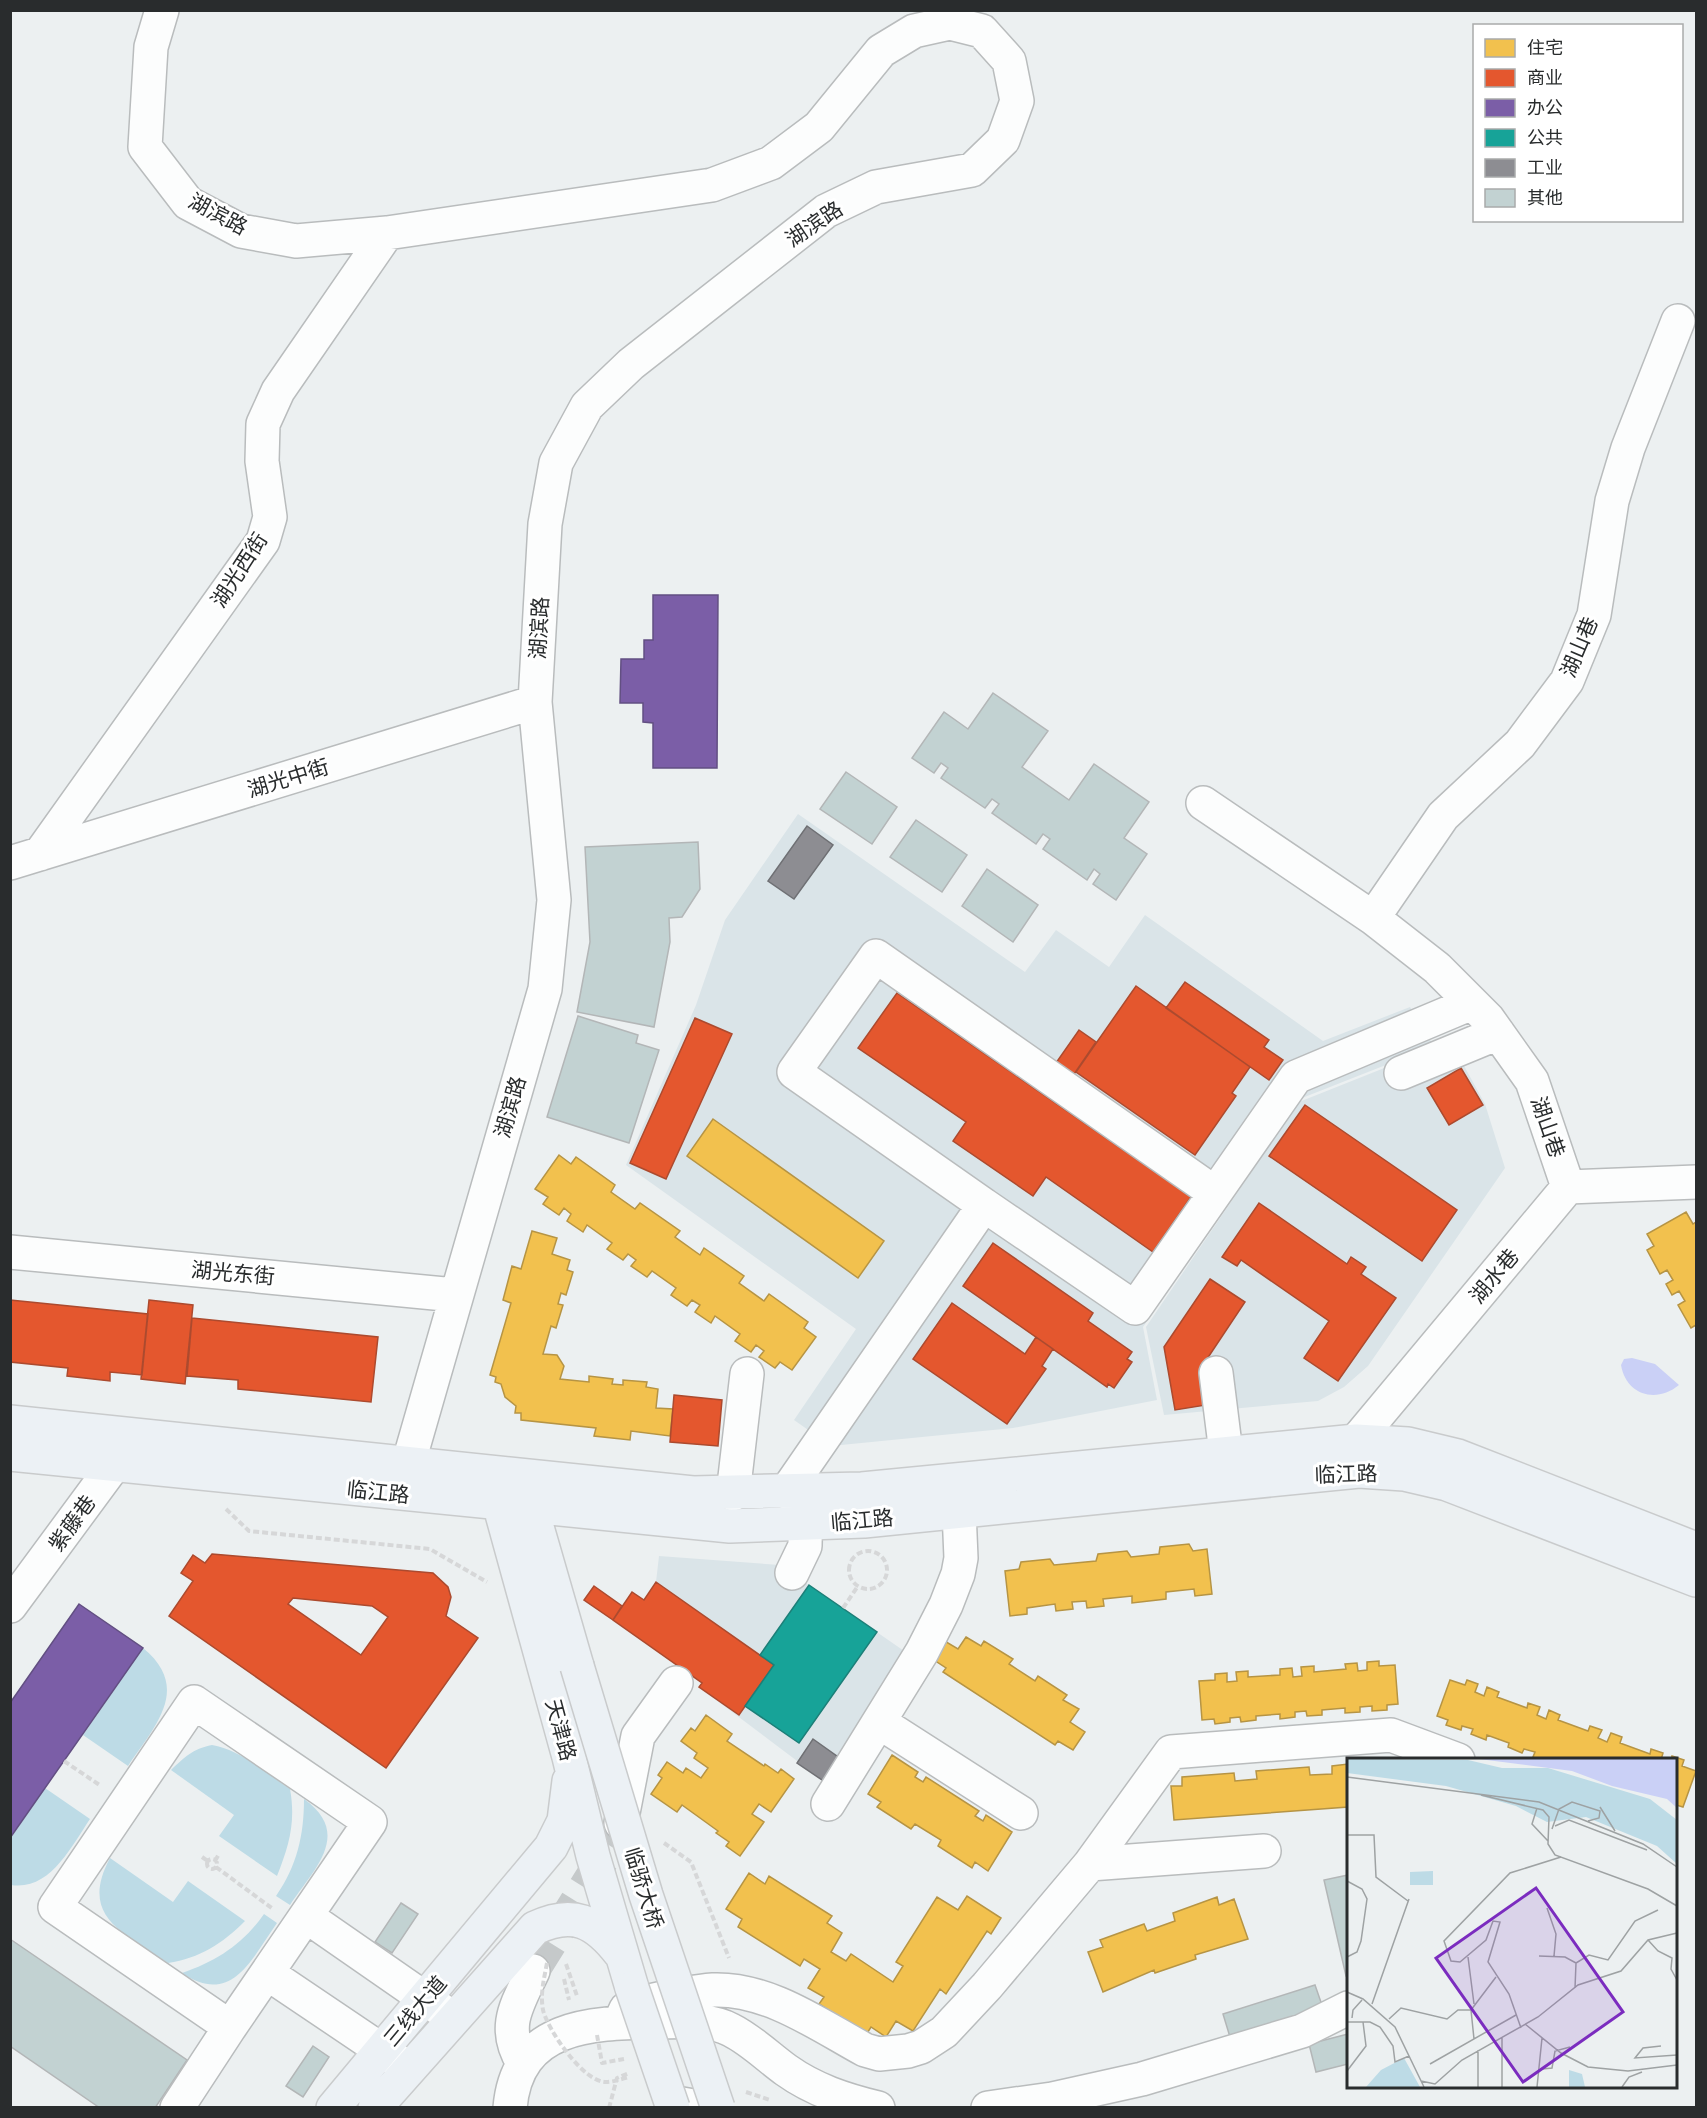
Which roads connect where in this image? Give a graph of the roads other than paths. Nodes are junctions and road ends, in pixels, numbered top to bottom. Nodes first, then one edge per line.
1 (162, 10) edge
2 (387, 233) junction
3 (1678, 321) dead end
4 (535, 702) junction
5 (1203, 803) dead end
6 (25, 858) edge
7 (1373, 918) junction
8 (1472, 1003) junction
9 (1498, 1033) junction
10 (1401, 1073) dead end
11 (1696, 1182) edge
12 (1568, 1187) junction
13 (1215, 1193) junction
14 (984, 1205) junction
15 (10, 1252) edge
16 (455, 1295) junction
17 (1216, 1373) dead end
18 (747, 1374) dead end
19 (10, 1422) edge
20 (117, 1433) junction
21 (1226, 1453) junction
22 (10, 1454) edge
23 (1357, 1456) junction
24 (408, 1463) junction
25 (114, 1465) junction
26 (506, 1474) junction
27 (796, 1492) junction
28 (400, 1494) junction
29 (733, 1494) junction
30 (515, 1506) junction
31 (959, 1512) junction
32 (807, 1525) junction
33 (1696, 1548) edge
34 (792, 1573) dead end
35 (1696, 1580) edge
36 (10, 1606) edge
37 (676, 1683) dead end
38 (879, 1722) junction
39 (569, 1757) junction
40 (1453, 1758) edge
41 (828, 1804) dead end
42 (1021, 1813) dead end
43 (619, 1833) tunnel mouth
44 (1264, 1851) dead end
45 (607, 1861) junction
46 (1090, 1864) junction
47 (646, 1895) junction
48 (496, 1914) junction
49 (302, 1921) junction
50 (620, 1953) junction
51 (540, 1967) tunnel mouth
52 (267, 1972) junction
53 (426, 1998) junction
54 (1347, 2008) edge
55 (453, 2018) junction
56 (620, 2022) junction
57 (230, 2027) junction
58 (381, 2050) junction
59 (523, 2063) junction
60 (409, 2069) junction
61 (813, 2099) edge
62 (177, 2108) edge
63 (333, 2108) edge
64 (375, 2108) edge
65 (510, 2108) edge
66 (674, 2108) edge
67 (705, 2108) edge
68 (718, 2108) edge
69 (878, 2108) edge
70 (988, 2108) edge

1 - 2 street, 湖滨路
2 - 4 street, 湖滨路
2 - 6 street, 湖光西街
3 - 7 street, 湖山巷
4 - 6 street, 湖光中街
4 - 16 street, 湖滨路
5 - 7 street, 湖山巷
7 - 8 street, 湖山巷
8 - 9 street, 湖山巷
8 - 13 street
9 - 10 street
9 - 12 street, 湖山巷
11 - 12 street
12 - 23 street, 湖水巷
13 - 14 street
13 - 14 street
14 - 27 street
15 - 16 street, 湖光东街
16 - 24 street, 湖滨路
17 - 21 street
18 - 29 street
19 - 20 main road, 临江路
20 - 24 main road, 临江路
20 - 25 street
21 - 23 main road, 临江路
21 - 27 main road, 临江路
22 - 25 main road, 临江路
23 - 31 main road, 临江路
23 - 33 main road, 临江路
23 - 35 main road, 临江路
24 - 26 main road, 临江路
24 - 28 street, 湖滨路
25 - 28 main road, 临江路
25 - 36 street, 紫藤巷
26 - 29 main road, 临江路
26 - 30 main road
27 - 29 main road, 临江路
27 - 32 street
28 - 30 main road, 临江路
30 - 32 main road, 临江路
30 - 39 main road, 天津路
30 - 47 main road, 临骄大桥, bridge
31 - 32 main road, 临江路
31 - 38 street
32 - 34 street
37 - 43 street
38 - 41 street
38 - 42 street
39 - 45 main road, 天津路
39 - 48 main road
40 - 46 street
44 - 46 street
45 - 47 main road
45 - 48 main road
45 - 50 main road, 天津路
46 - 56 street
47 - 68 main road, 临骄大桥, bridge
48 - 53 main road, 三线大道
49 - 52 street
49 - 53 street
49 - 57 street
50 - 55 main road, 三线大道
50 - 66 main road, 天津路, bridge
51 - 59 street
52 - 57 street
52 - 58 street
53 - 55 street
53 - 58 main road, 三线大道
54 - 70 street
55 - 60 main road, 三线大道
56 - 59 street
56 - 61 street
57 - 62 street
58 - 60 street
58 - 63 main road, 三线大道
59 - 65 street
60 - 64 main road, 三线大道
61 - 69 street
66 - 67 street

